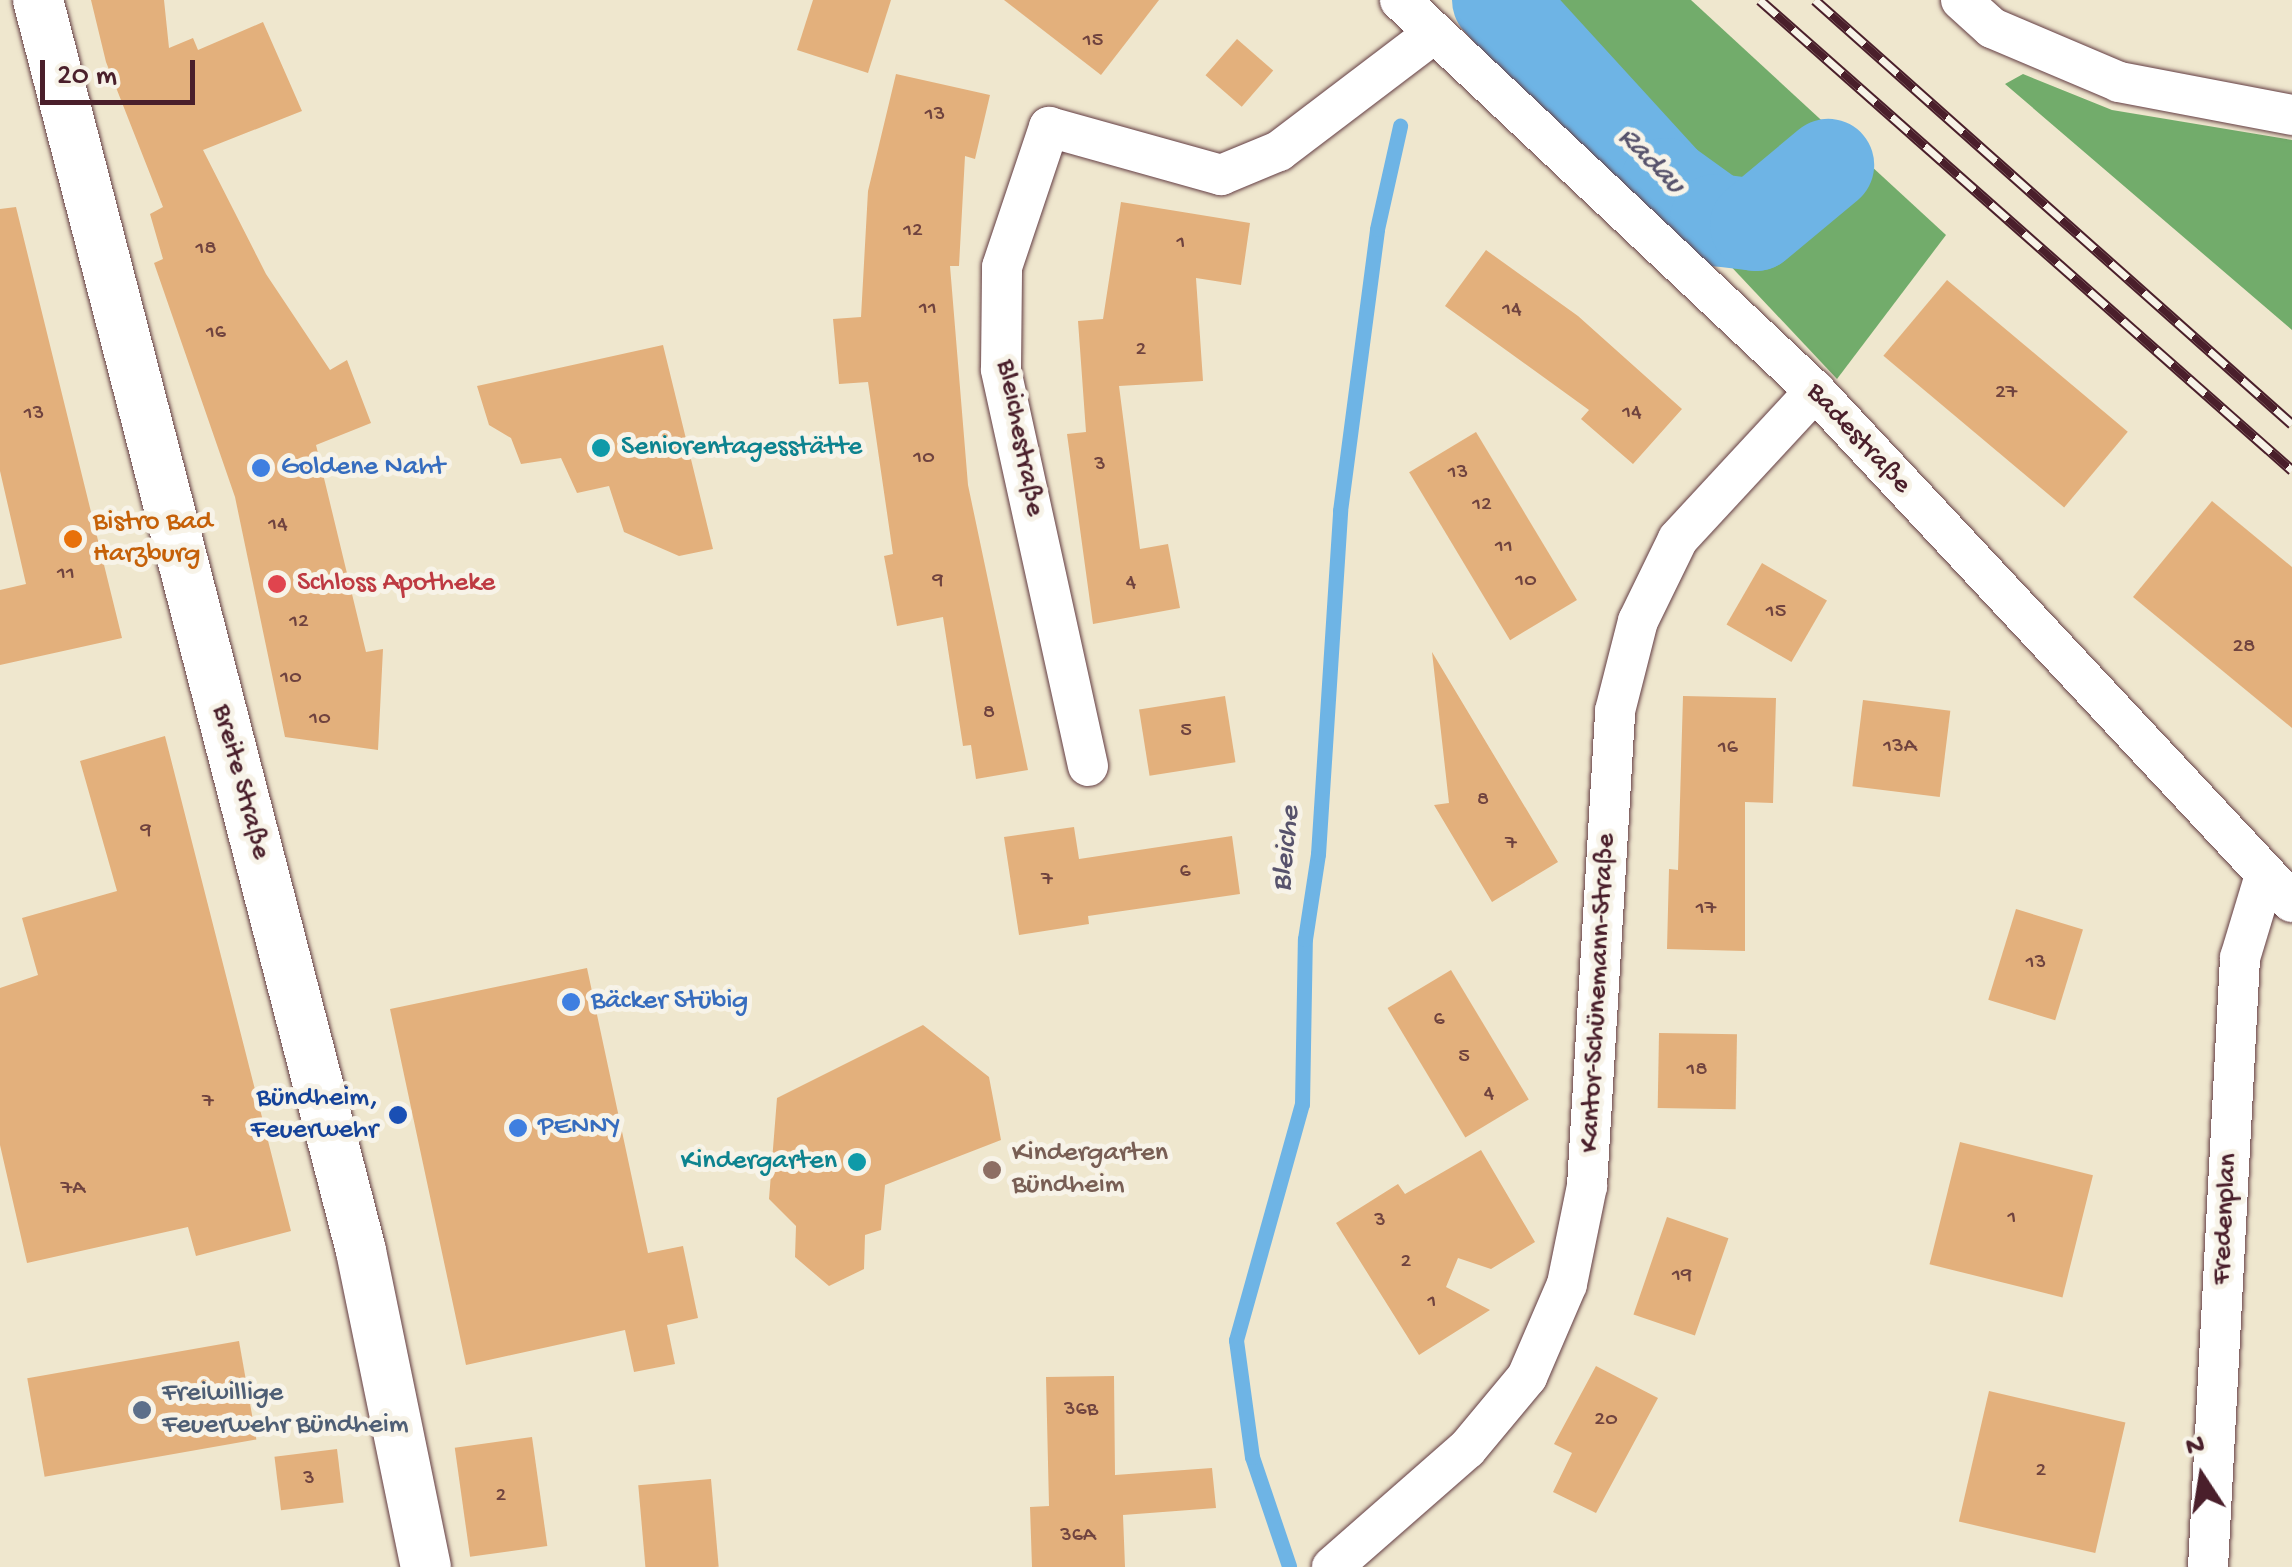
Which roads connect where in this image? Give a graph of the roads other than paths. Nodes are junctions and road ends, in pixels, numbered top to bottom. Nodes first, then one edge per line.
1 (38, 0) edge
2 (1400, 0) edge
3 (1961, 0) edge
4 (1433, 34) junction
5 (2292, 115) edge
6 (1815, 391) junction
7 (1088, 766) dead end
8 (2279, 888) edge
9 (426, 1567) edge
10 (1332, 1567) edge
11 (2208, 1567) edge

1 - 9 street, Breite Straße
2 - 4 street, Badestraße
3 - 5 street
4 - 6 street, Badestraße
4 - 7 street, Bleichestraße
6 - 8 street, Badestraße
6 - 10 street, Kantor-Schünemann-Straße
8 - 11 street, Fredenplan

